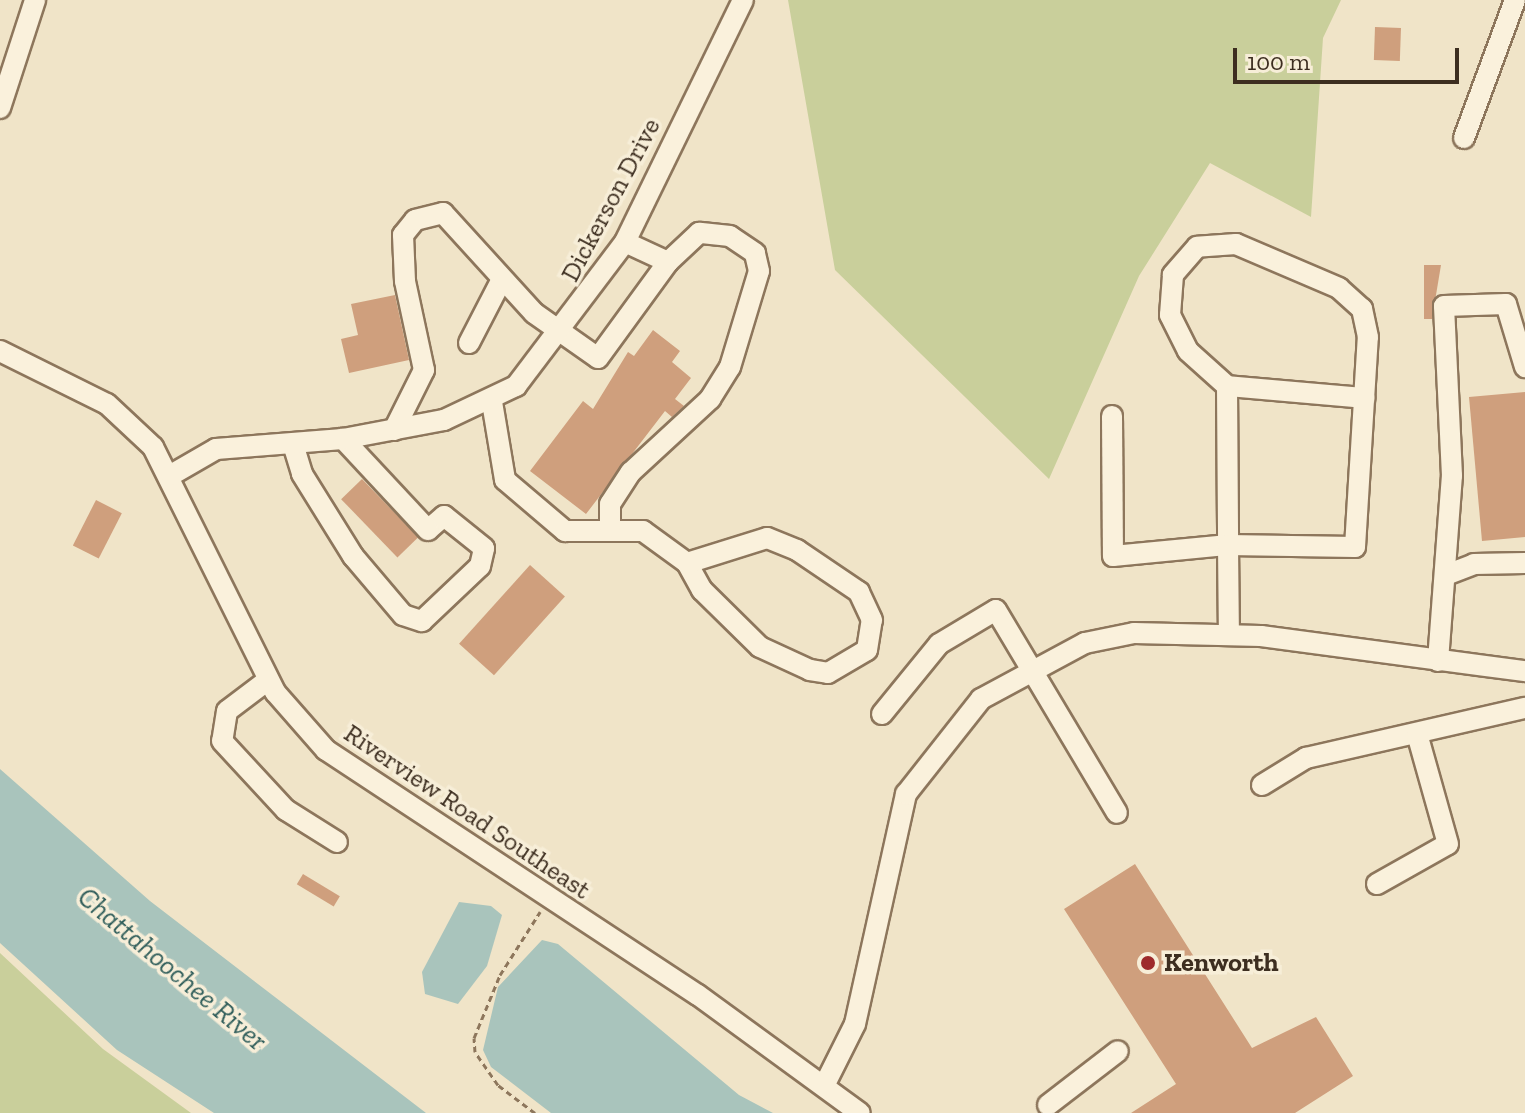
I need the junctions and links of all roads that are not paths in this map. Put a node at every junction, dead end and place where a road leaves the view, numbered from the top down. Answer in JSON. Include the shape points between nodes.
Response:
{"nodes":[{"id":1,"x":35,"y":0,"type":"edge"},
{"id":2,"x":743,"y":0,"type":"edge"},
{"id":3,"x":1515,"y":0,"type":"edge"},
{"id":4,"x":6,"y":78,"type":"edge"},
{"id":5,"x":0,"y":108,"type":"edge"},
{"id":6,"x":1464,"y":138,"type":"dead end"},
{"id":7,"x":625,"y":242,"type":"junction"},
{"id":8,"x":668,"y":262,"type":"junction"},
{"id":9,"x":501,"y":281,"type":"junction"},
{"id":10,"x":562,"y":334,"type":"junction"},
{"id":11,"x":469,"y":343,"type":"dead end"},
{"id":12,"x":0,"y":351,"type":"edge"},
{"id":13,"x":1525,"y":367,"type":"edge"},
{"id":14,"x":1227,"y":386,"type":"junction"},
{"id":15,"x":1364,"y":398,"type":"junction"},
{"id":16,"x":492,"y":402,"type":"junction"},
{"id":17,"x":1112,"y":416,"type":"dead end"},
{"id":18,"x":394,"y":430,"type":"junction"},
{"id":19,"x":343,"y":439,"type":"junction"},
{"id":20,"x":293,"y":444,"type":"junction"},
{"id":21,"x":171,"y":475,"type":"junction"},
{"id":22,"x":610,"y":527,"type":"junction"},
{"id":23,"x":1228,"y":545,"type":"junction"},
{"id":24,"x":687,"y":563,"type":"junction"},
{"id":25,"x":1525,"y":563,"type":"edge"},
{"id":26,"x":1446,"y":575,"type":"junction"},
{"id":27,"x":1229,"y":635,"type":"junction"},
{"id":28,"x":1438,"y":661,"type":"junction"},
{"id":29,"x":1525,"y":671,"type":"edge"},
{"id":30,"x":1035,"y":672,"type":"junction"},
{"id":31,"x":268,"y":680,"type":"junction"},
{"id":32,"x":1525,"y":708,"type":"edge"},
{"id":33,"x":882,"y":714,"type":"dead end"},
{"id":34,"x":1417,"y":734,"type":"junction"},
{"id":35,"x":1262,"y":785,"type":"dead end"},
{"id":36,"x":1117,"y":813,"type":"dead end"},
{"id":37,"x":337,"y":842,"type":"dead end"},
{"id":38,"x":1377,"y":884,"type":"dead end"},
{"id":39,"x":1118,"y":1051,"type":"dead end"},
{"id":40,"x":824,"y":1086,"type":"junction"},
{"id":41,"x":1048,"y":1105,"type":"dead end"},
{"id":42,"x":860,"y":1113,"type":"edge"}],
"edges":[{"from":1,"to":4,"type":"street"},
{"from":2,"to":7,"type":"street","name":"Dickerson Drive"},
{"from":3,"to":6,"type":"street"},
{"from":4,"to":5,"type":"street"},
{"from":7,"to":8,"type":"street"},
{"from":7,"to":10,"type":"street","name":"Dickerson Drive"},
{"from":8,"to":10,"type":"street","via":[[598,358]]},
{"from":8,"to":22,"type":"street","via":[[699,233],[730,236],[755,253],[759,271],[730,367],[710,399],[631,472],[610,504]]},
{"from":9,"to":10,"type":"street"},
{"from":9,"to":11,"type":"street"},
{"from":9,"to":18,"type":"street","via":[[443,213],[430,211],[403,235],[424,370]]},
{"from":10,"to":16,"type":"street","name":"Dickerson Drive"},
{"from":12,"to":21,"type":"street","name":"Riverview Road Southeast","via":[[107,404]]},
{"from":13,"to":26,"type":"street","via":[[1506,304],[1444,306],[1452,476]]},
{"from":14,"to":15,"type":"street"},
{"from":14,"to":15,"type":"street","via":[[1188,351],[1170,315],[1173,275],[1197,247],[1236,244],[1339,288],[1362,309]]},
{"from":14,"to":23,"type":"street"},
{"from":15,"to":23,"type":"street","via":[[1355,547]]},
{"from":16,"to":18,"type":"street","name":"Dickerson Drive"},
{"from":16,"to":22,"type":"street","via":[[505,480],[514,491],[565,531]]},
{"from":17,"to":23,"type":"street","via":[[1113,556]]},
{"from":18,"to":19,"type":"street","name":"Dickerson Drive"},
{"from":19,"to":20,"type":"street","name":"Dickerson Drive"},
{"from":19,"to":20,"type":"street","via":[[428,530],[444,516],[484,548],[480,566],[422,621],[403,615],[353,556],[302,474]]},
{"from":20,"to":21,"type":"street","name":"Dickerson Drive","via":[[216,449]]},
{"from":21,"to":31,"type":"street","name":"Riverview Road Southeast"},
{"from":22,"to":24,"type":"street","via":[[643,531]]},
{"from":23,"to":27,"type":"street"},
{"from":24,"to":24,"type":"street","via":[[702,590],[760,647],[828,673],[867,650],[872,620],[859,592],[797,550],[767,538]]},
{"from":25,"to":26,"type":"street","via":[[1474,564]]},
{"from":26,"to":28,"type":"street"},
{"from":27,"to":28,"type":"street"},
{"from":27,"to":30,"type":"street","via":[[1134,633],[1085,643]]},
{"from":28,"to":29,"type":"street"},
{"from":30,"to":33,"type":"street","via":[[996,610],[939,644]]},
{"from":30,"to":36,"type":"street"},
{"from":30,"to":40,"type":"street","via":[[981,699],[906,794],[855,1024]]},
{"from":31,"to":37,"type":"street","via":[[227,711],[222,741],[286,810]]},
{"from":31,"to":40,"type":"street","name":"Riverview Road Southeast","via":[[326,750]]},
{"from":32,"to":34,"type":"street"},
{"from":34,"to":35,"type":"street","via":[[1306,758]]},
{"from":34,"to":38,"type":"street","via":[[1448,844]]},
{"from":39,"to":41,"type":"street"},
{"from":40,"to":42,"type":"street","name":"Riverview Road Southeast"}]}
